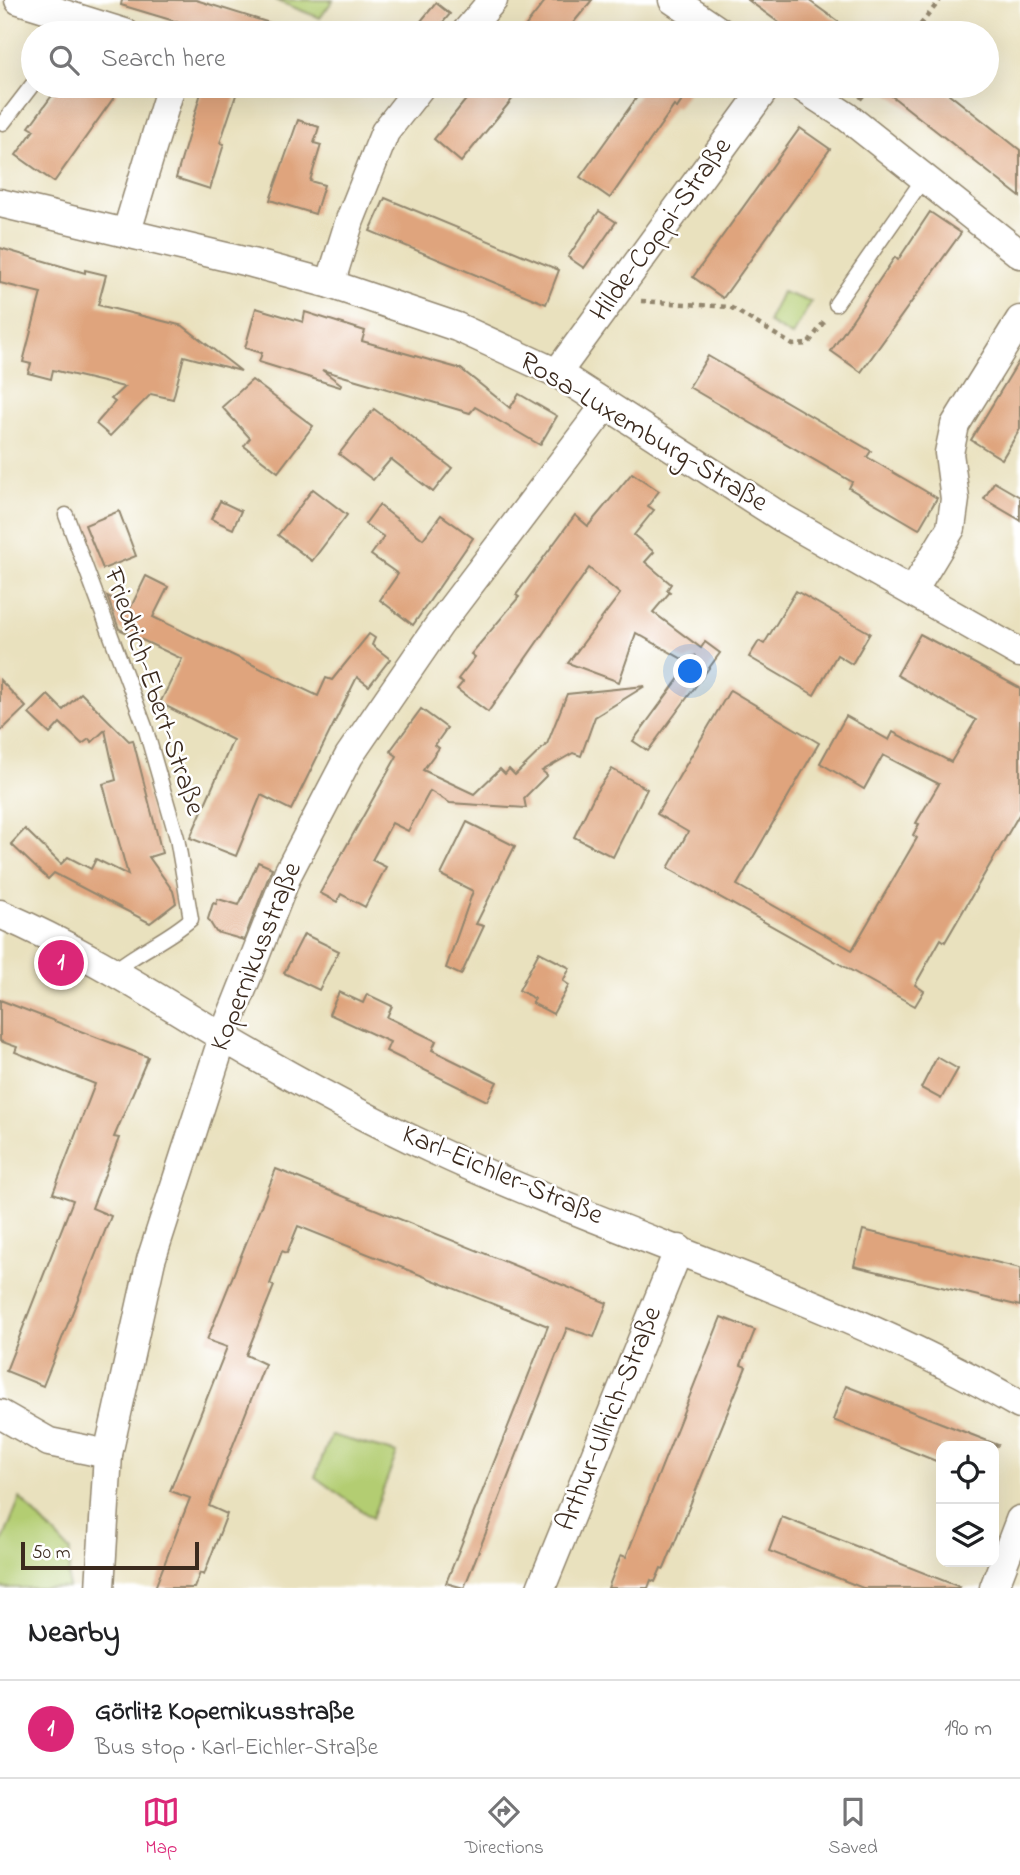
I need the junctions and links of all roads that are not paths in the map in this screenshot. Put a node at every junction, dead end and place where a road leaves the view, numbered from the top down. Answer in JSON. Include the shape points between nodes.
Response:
{"nodes":[{"id":1,"x":19,"y":0,"type":"edge"},
{"id":2,"x":493,"y":0,"type":"edge"},
{"id":3,"x":673,"y":0,"type":"edge"},
{"id":4,"x":66,"y":21,"type":"edge"},
{"id":5,"x":475,"y":21,"type":"edge"},
{"id":6,"x":704,"y":21,"type":"edge"},
{"id":7,"x":22,"y":98,"type":"edge"},
{"id":8,"x":167,"y":98,"type":"edge"},
{"id":9,"x":411,"y":98,"type":"edge"},
{"id":10,"x":758,"y":98,"type":"edge"},
{"id":11,"x":818,"y":98,"type":"edge"},
{"id":12,"x":3,"y":123,"type":"dead end"},
{"id":13,"x":925,"y":178,"type":"junction"},
{"id":14,"x":0,"y":204,"type":"edge"},
{"id":15,"x":127,"y":231,"type":"junction"},
{"id":16,"x":1020,"y":254,"type":"edge"},
{"id":17,"x":330,"y":284,"type":"junction"},
{"id":18,"x":836,"y":304,"type":"road end"},
{"id":19,"x":1020,"y":320,"type":"edge"},
{"id":20,"x":557,"y":373,"type":"junction"},
{"id":21,"x":605,"y":406,"type":"junction"},
{"id":22,"x":66,"y":515,"type":"dead end"},
{"id":23,"x":913,"y":591,"type":"junction"},
{"id":24,"x":1020,"y":653,"type":"edge"},
{"id":25,"x":0,"y":914,"type":"edge"},
{"id":26,"x":114,"y":971,"type":"junction"},
{"id":27,"x":223,"y":1037,"type":"junction"},
{"id":28,"x":679,"y":1249,"type":"junction"},
{"id":29,"x":1020,"y":1405,"type":"edge"},
{"id":30,"x":0,"y":1414,"type":"edge"},
{"id":31,"x":108,"y":1454,"type":"junction"},
{"id":32,"x":1020,"y":1520,"type":"edge"},
{"id":33,"x":100,"y":1588,"type":"edge"},
{"id":34,"x":541,"y":1588,"type":"edge"},
{"id":35,"x":994,"y":1588,"type":"edge"}],
"edges":[{"from":1,"to":4,"type":"street"},
{"from":2,"to":5,"type":"street"},
{"from":3,"to":6,"type":"street"},
{"from":7,"to":12,"type":"lane"},
{"from":8,"to":15,"type":"street"},
{"from":9,"to":17,"type":"street","via":[[384,132]]},
{"from":10,"to":20,"type":"street","name":"Hilde-Coppi-Straße"},
{"from":11,"to":13,"type":"street"},
{"from":13,"to":16,"type":"street"},
{"from":13,"to":18,"type":"lane"},
{"from":14,"to":15,"type":"street","name":"Rosa-Luxemburg-Straße"},
{"from":15,"to":17,"type":"street","name":"Rosa-Luxemburg-Straße"},
{"from":17,"to":20,"type":"street","name":"Rosa-Luxemburg-Straße","via":[[457,327]]},
{"from":19,"to":23,"type":"street","via":[[955,425],[949,453],[955,499],[951,528]]},
{"from":20,"to":21,"type":"street","name":"Rosa-Luxemburg-Straße"},
{"from":21,"to":23,"type":"street","name":"Rosa-Luxemburg-Straße","via":[[784,519]]},
{"from":21,"to":27,"type":"street","name":"Kopernikusstraße","via":[[439,625],[349,756],[288,873]]},
{"from":22,"to":26,"type":"lane","name":"Friedrich-Ebert-Straße","via":[[145,727],[177,838],[191,919]]},
{"from":23,"to":24,"type":"street","name":"Rosa-Luxemburg-Straße"},
{"from":25,"to":26,"type":"street","name":"Karl-Eichler-Straße"},
{"from":26,"to":27,"type":"street","name":"Karl-Eichler-Straße"},
{"from":27,"to":28,"type":"street","name":"Karl-Eichler-Straße","via":[[342,1105],[478,1170]]},
{"from":27,"to":31,"type":"street","name":"Kopernikusstraße","via":[[151,1260]]},
{"from":28,"to":29,"type":"street","name":"Karl-Eichler-Straße","via":[[765,1283]]},
{"from":28,"to":34,"type":"street","name":"Arthur-Ullrich-Straße"},
{"from":30,"to":31,"type":"street","via":[[49,1442]]},
{"from":31,"to":33,"type":"street","name":"Kopernikusstraße"},
{"from":32,"to":35,"type":"street"}]}
